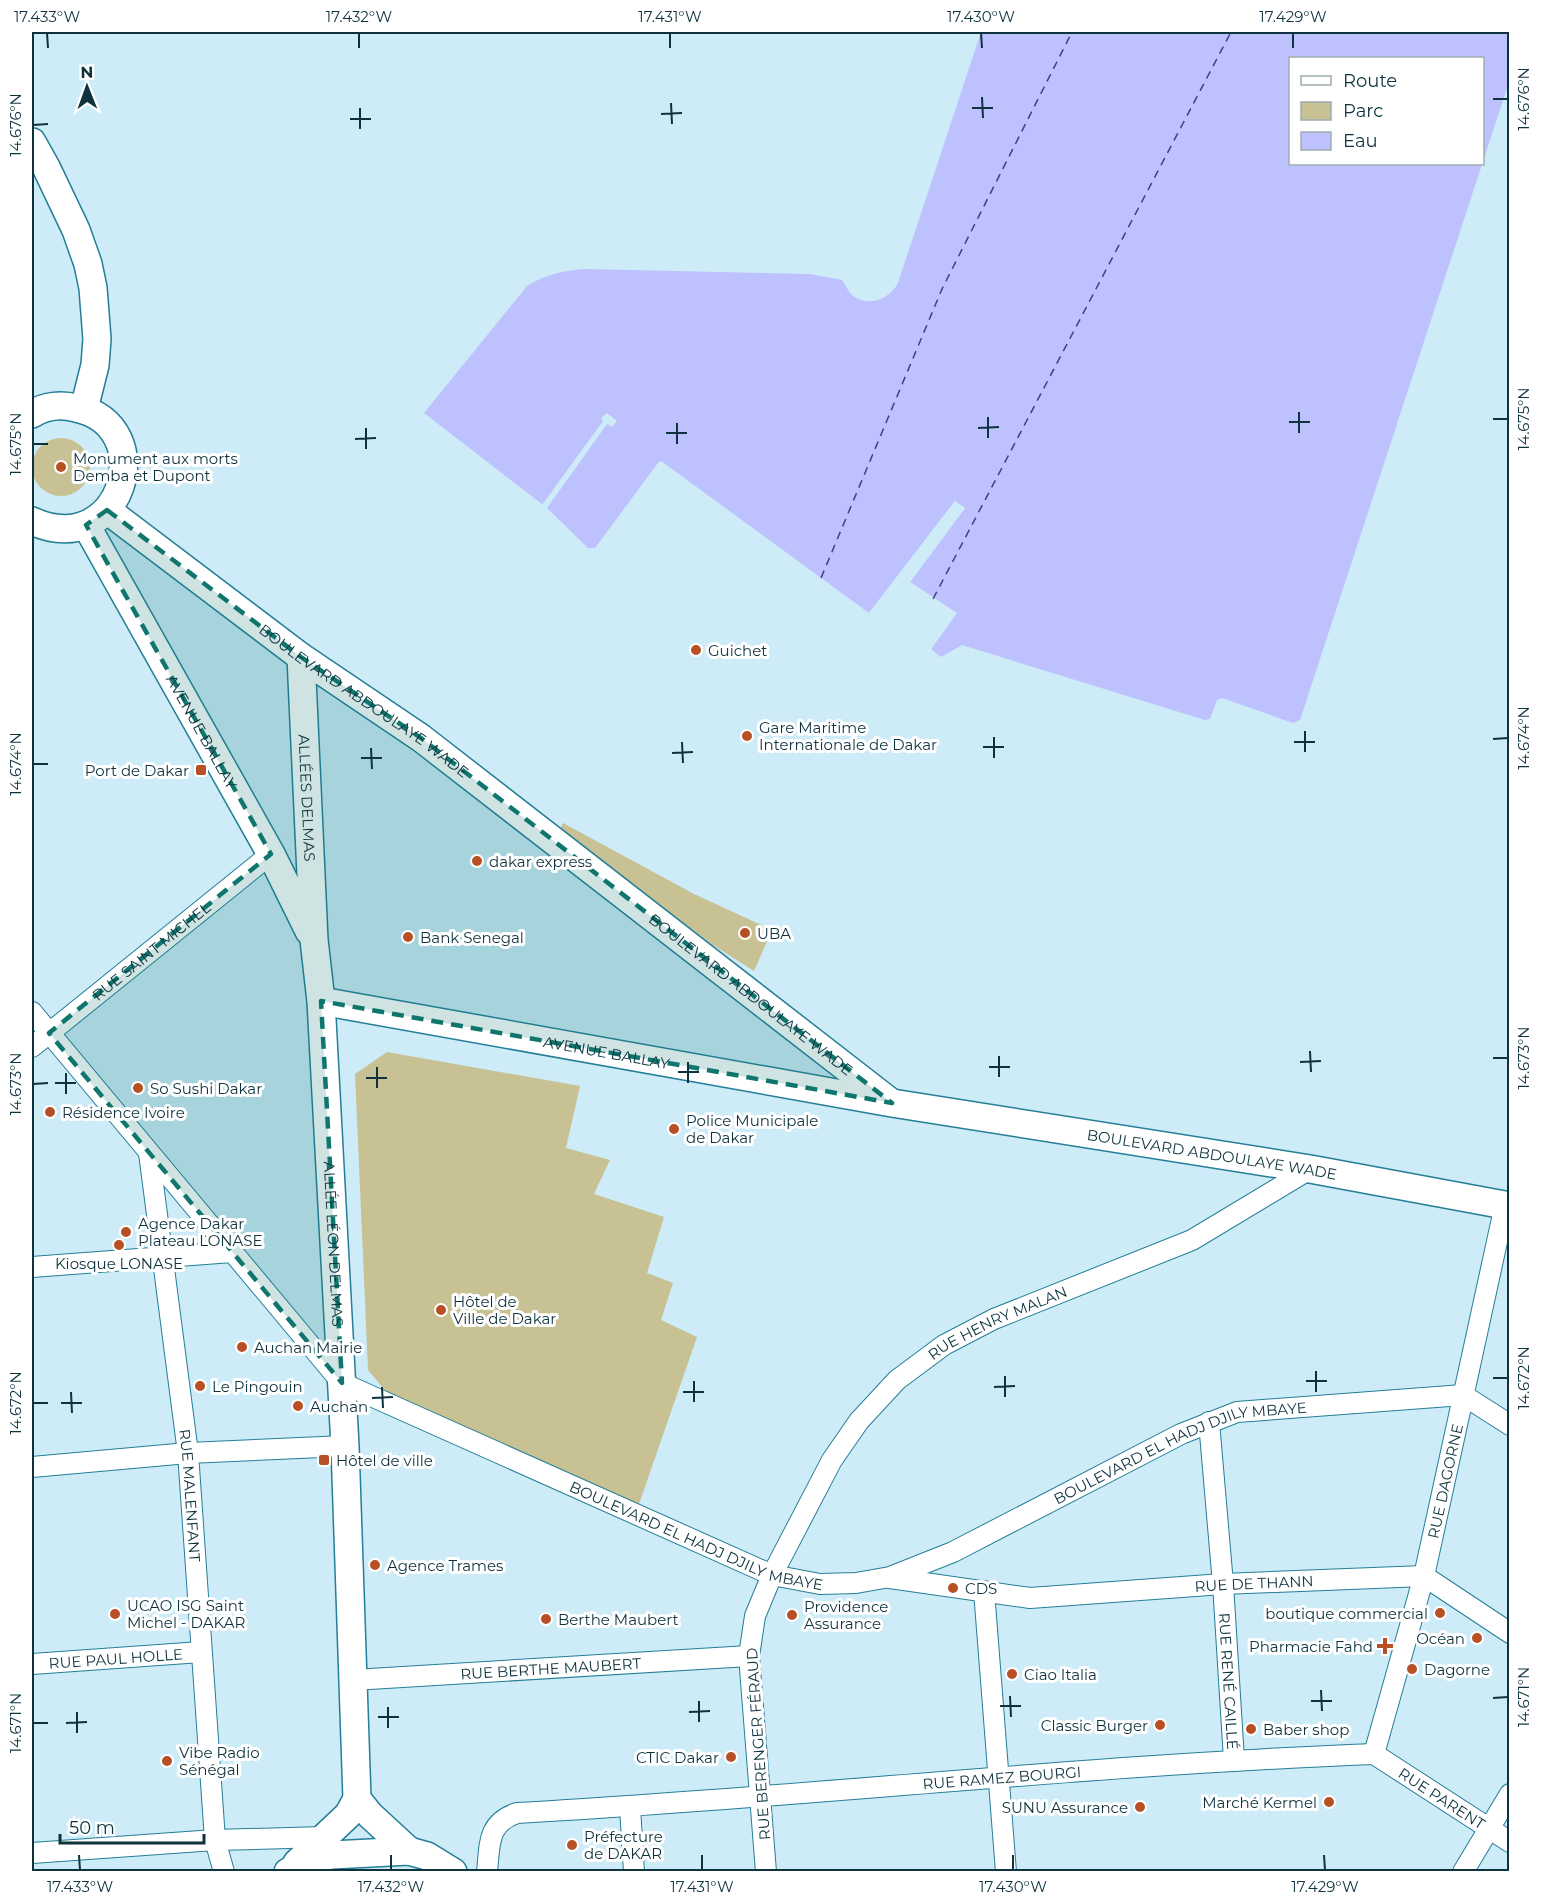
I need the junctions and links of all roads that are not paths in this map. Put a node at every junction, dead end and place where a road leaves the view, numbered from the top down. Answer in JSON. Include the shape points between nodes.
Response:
{"nodes":[{"id":1,"x":32,"y":142,"type":"edge"},
{"id":2,"x":84,"y":409,"type":"junction"},
{"id":3,"x":32,"y":414,"type":"edge"},
{"id":4,"x":97,"y":517,"type":"junction"},
{"id":5,"x":32,"y":521,"type":"edge"},
{"id":6,"x":301,"y":657,"type":"junction"},
{"id":7,"x":271,"y":854,"type":"junction"},
{"id":8,"x":314,"y":940,"type":"junction"},
{"id":9,"x":321,"y":1001,"type":"junction"},
{"id":10,"x":32,"y":1012,"type":"edge"},
{"id":11,"x":49,"y":1033,"type":"junction"},
{"id":12,"x":32,"y":1047,"type":"edge"},
{"id":13,"x":892,"y":1103,"type":"junction"},
{"id":14,"x":149,"y":1153,"type":"junction"},
{"id":15,"x":1310,"y":1169,"type":"junction"},
{"id":16,"x":1507,"y":1206,"type":"edge"},
{"id":17,"x":232,"y":1252,"type":"junction"},
{"id":18,"x":163,"y":1257,"type":"junction"},
{"id":19,"x":32,"y":1268,"type":"edge"},
{"id":20,"x":342,"y":1383,"type":"junction"},
{"id":21,"x":1463,"y":1395,"type":"junction"},
{"id":22,"x":1209,"y":1422,"type":"junction"},
{"id":23,"x":1509,"y":1425,"type":"edge"},
{"id":24,"x":345,"y":1446,"type":"junction"},
{"id":25,"x":188,"y":1453,"type":"junction"},
{"id":26,"x":32,"y":1467,"type":"edge"},
{"id":27,"x":772,"y":1575,"type":"junction"},
{"id":28,"x":1424,"y":1576,"type":"junction"},
{"id":29,"x":890,"y":1578,"type":"junction"},
{"id":30,"x":1223,"y":1584,"type":"junction"},
{"id":31,"x":984,"y":1591,"type":"junction"},
{"id":32,"x":755,"y":1616,"type":"joint"},
{"id":33,"x":1509,"y":1633,"type":"edge"},
{"id":34,"x":201,"y":1652,"type":"junction"},
{"id":35,"x":749,"y":1656,"type":"junction"},
{"id":36,"x":32,"y":1664,"type":"edge"},
{"id":37,"x":353,"y":1680,"type":"junction"},
{"id":38,"x":1374,"y":1755,"type":"junction"},
{"id":39,"x":1234,"y":1760,"type":"junction"},
{"id":40,"x":999,"y":1779,"type":"junction"},
{"id":41,"x":1509,"y":1794,"type":"edge"},
{"id":42,"x":760,"y":1797,"type":"junction"},
{"id":43,"x":357,"y":1799,"type":"junction"},
{"id":44,"x":630,"y":1807,"type":"junction"},
{"id":45,"x":1490,"y":1829,"type":"junction"},
{"id":46,"x":324,"y":1837,"type":"junction"},
{"id":47,"x":215,"y":1840,"type":"junction"},
{"id":48,"x":1509,"y":1842,"type":"edge"},
{"id":49,"x":409,"y":1851,"type":"junction"},
{"id":50,"x":32,"y":1853,"type":"edge"},
{"id":51,"x":224,"y":1872,"type":"edge"},
{"id":52,"x":288,"y":1872,"type":"edge"},
{"id":53,"x":453,"y":1872,"type":"edge"},
{"id":54,"x":487,"y":1872,"type":"edge"},
{"id":55,"x":634,"y":1872,"type":"edge"},
{"id":56,"x":766,"y":1872,"type":"edge"},
{"id":57,"x":1006,"y":1872,"type":"edge"},
{"id":58,"x":1463,"y":1872,"type":"edge"}],
"edges":[{"from":1,"to":2,"type":"street","via":[[76,230],[93,288],[97,339]]},
{"from":2,"to":3,"type":"street","via":[[50,407]]},
{"from":2,"to":4,"type":"street","via":[[109,426],[123,453],[122,484],[116,498]]},
{"from":4,"to":5,"type":"street","via":[[64,529]]},
{"from":4,"to":6,"type":"street","name":"BOULEVARD ABDOULAYE WADE"},
{"from":4,"to":7,"type":"street","name":"AVENUE BALLAY"},
{"from":6,"to":8,"type":"street","name":"ALLÉES DELMAS"},
{"from":6,"to":13,"type":"street","name":"BOULEVARD ABDOULAYE WADE","via":[[421,738]]},
{"from":7,"to":8,"type":"street","name":"AVENUE BALLAY"},
{"from":7,"to":11,"type":"street","name":"RUE SAINT MICHEL"},
{"from":8,"to":9,"type":"street","name":"ALLÉE LÉON DELMAS"},
{"from":9,"to":13,"type":"street","name":"AVENUE BALLAY"},
{"from":9,"to":20,"type":"street","name":"ALLÉE LÉON DELMAS"},
{"from":10,"to":11,"type":"street","name":"BOULEVARD EL HADJ DJILY MBAYE"},
{"from":11,"to":12,"type":"street","name":"RUE SAINT MICHEL"},
{"from":11,"to":14,"type":"street","name":"BOULEVARD EL HADJ DJILY MBAYE"},
{"from":13,"to":15,"type":"street","name":"BOULEVARD ABDOULAYE WADE"},
{"from":14,"to":17,"type":"street","name":"BOULEVARD EL HADJ DJILY MBAYE"},
{"from":14,"to":18,"type":"street","name":"RUE MALENFANT"},
{"from":15,"to":16,"type":"street","name":"BOULEVARD ABDOULAYE WADE"},
{"from":15,"to":27,"type":"street","name":"RUE HENRY MALAN","via":[[1192,1240],[994,1319],[944,1345],[897,1380],[859,1421],[832,1460]]},
{"from":16,"to":21,"type":"street","name":"RUE DAGORNE"},
{"from":17,"to":18,"type":"street"},
{"from":17,"to":20,"type":"street","name":"BOULEVARD EL HADJ DJILY MBAYE"},
{"from":18,"to":19,"type":"street"},
{"from":18,"to":25,"type":"street","name":"RUE MALENFANT"},
{"from":20,"to":24,"type":"street","name":"ALLÉE LÉON DELMAS"},
{"from":20,"to":27,"type":"street","name":"BOULEVARD EL HADJ DJILY MBAYE"},
{"from":21,"to":22,"type":"street","name":"BOULEVARD EL HADJ DJILY MBAYE","via":[[1237,1412]]},
{"from":21,"to":23,"type":"street"},
{"from":21,"to":28,"type":"street","name":"RUE DAGORNE"},
{"from":22,"to":29,"type":"street","name":"BOULEVARD EL HADJ DJILY MBAYE","via":[[953,1552]]},
{"from":22,"to":30,"type":"street","name":"RUE RENÉ CAILLÉ"},
{"from":24,"to":25,"type":"street"},
{"from":24,"to":37,"type":"street","name":"ALLÉE LÉON DELMAS"},
{"from":25,"to":26,"type":"street"},
{"from":25,"to":34,"type":"street","name":"RUE MALENFANT"},
{"from":27,"to":29,"type":"street","name":"BOULEVARD EL HADJ DJILY MBAYE","via":[[820,1584]]},
{"from":27,"to":32,"type":"street","name":"RUE HENRY MALAN"},
{"from":28,"to":30,"type":"street","name":"RUE DE THANN"},
{"from":28,"to":33,"type":"street"},
{"from":28,"to":38,"type":"street","name":"RUE DAGORNE"},
{"from":29,"to":31,"type":"street","name":"RUE DE THANN"},
{"from":30,"to":31,"type":"street","name":"RUE DE THANN","via":[[1030,1598]]},
{"from":30,"to":39,"type":"street","name":"RUE RENÉ CAILLÉ"},
{"from":31,"to":40,"type":"street"},
{"from":32,"to":35,"type":"street","name":"RUE BERENGER FÉRAUD"},
{"from":34,"to":36,"type":"street","name":"RUE PAUL HOLLE"},
{"from":34,"to":47,"type":"street","name":"RUE MALENFANT"},
{"from":35,"to":37,"type":"street","name":"RUE BERTHE MAUBERT"},
{"from":35,"to":42,"type":"street","name":"RUE BERENGER FÉRAUD"},
{"from":37,"to":43,"type":"street","name":"ALLÉE LÉON DELMAS"},
{"from":38,"to":39,"type":"street","name":"RUE RAMEZ BOURGI"},
{"from":38,"to":45,"type":"street","name":"RUE PARENT"},
{"from":39,"to":40,"type":"street","name":"RUE RAMEZ BOURGI"},
{"from":40,"to":42,"type":"street","name":"RUE RAMEZ BOURGI"},
{"from":40,"to":57,"type":"street"},
{"from":41,"to":45,"type":"street"},
{"from":42,"to":44,"type":"street","name":"RUE RAMEZ BOURGI"},
{"from":42,"to":56,"type":"street","name":"RUE BERENGER FÉRAUD"},
{"from":43,"to":46,"type":"street","via":[[348,1815]]},
{"from":43,"to":49,"type":"street"},
{"from":44,"to":54,"type":"street","name":"RUE RAMEZ BOURGI","via":[[508,1816],[491,1834]]},
{"from":44,"to":55,"type":"street"},
{"from":45,"to":48,"type":"street","name":"RUE PARENT"},
{"from":45,"to":58,"type":"street"},
{"from":46,"to":47,"type":"street"},
{"from":46,"to":52,"type":"street"},
{"from":47,"to":50,"type":"street"},
{"from":47,"to":51,"type":"street","name":"RUE MALENFANT"},
{"from":49,"to":52,"type":"street","via":[[332,1855]]},
{"from":49,"to":53,"type":"street","via":[[427,1856]]}]}
